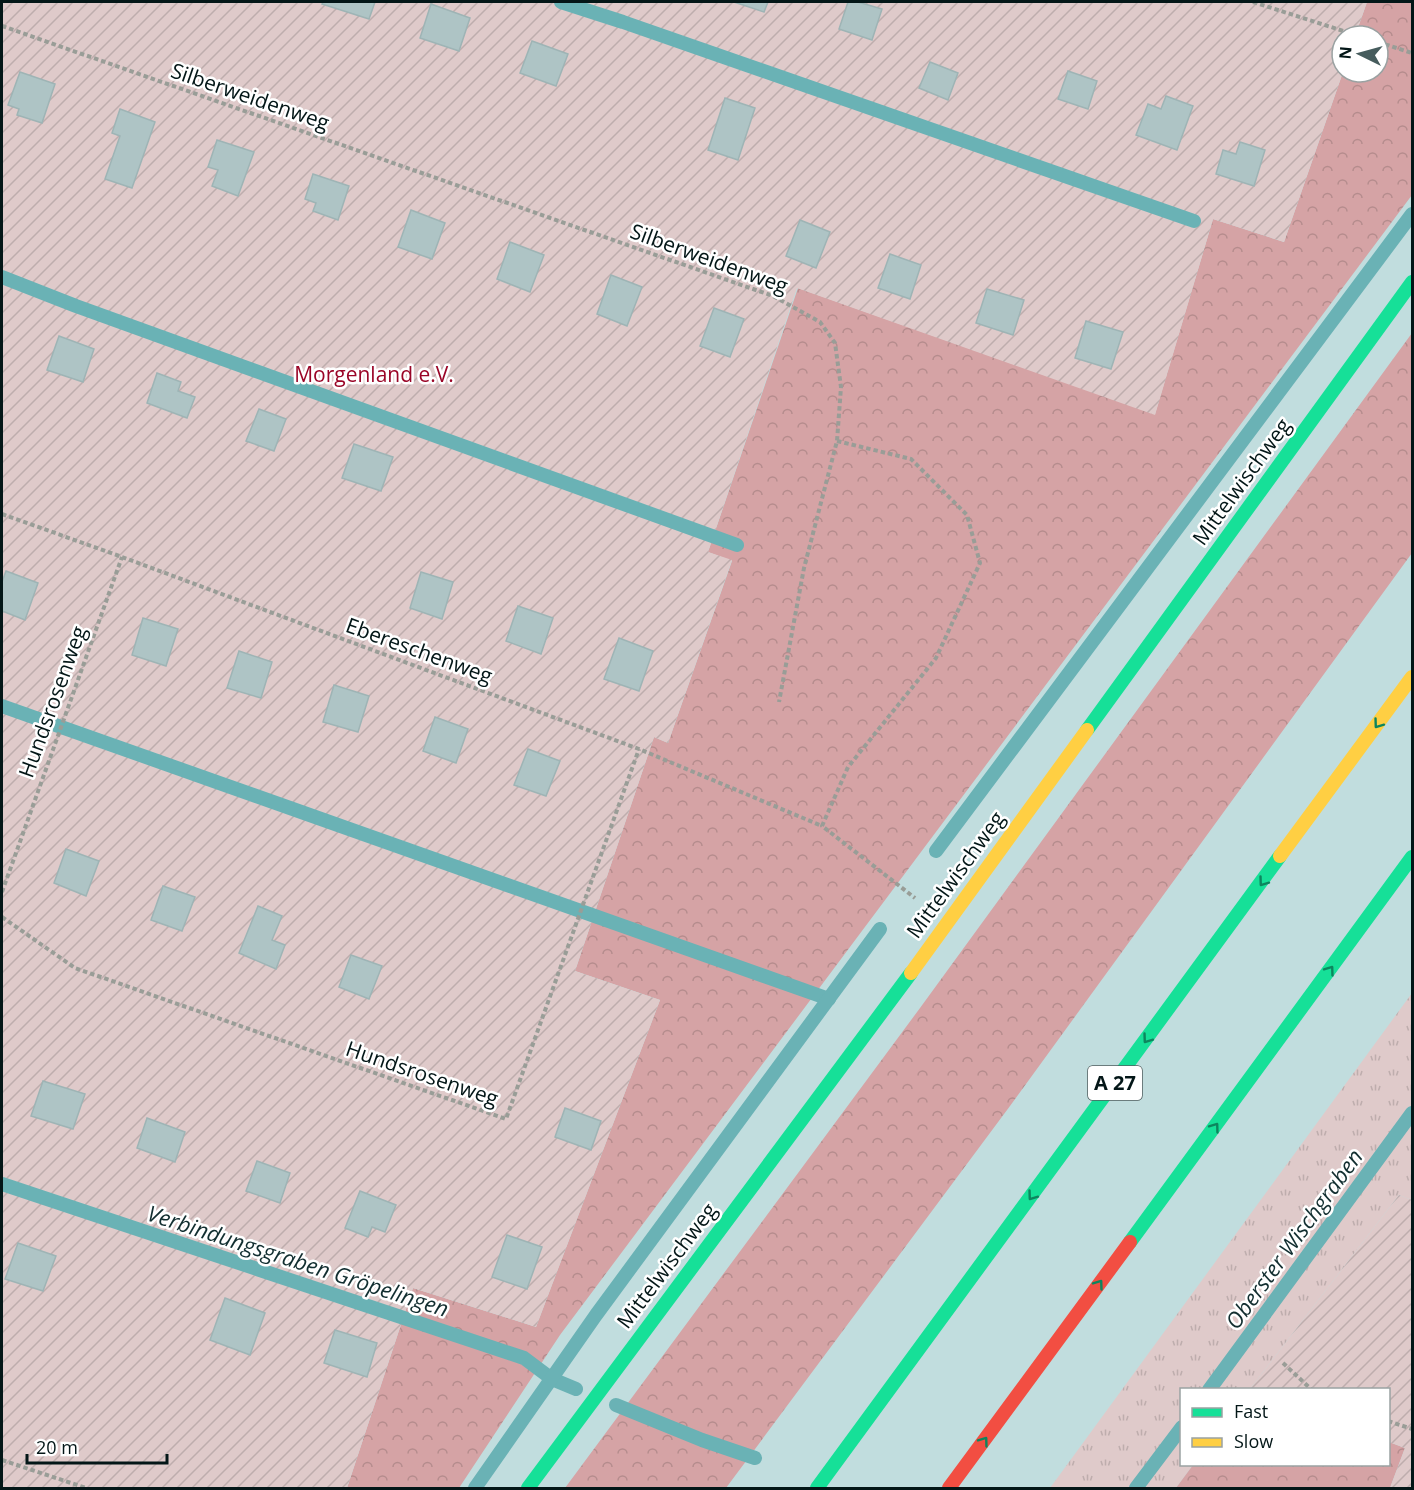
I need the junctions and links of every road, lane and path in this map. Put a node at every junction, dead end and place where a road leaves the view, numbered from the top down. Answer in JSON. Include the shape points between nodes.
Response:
{"nodes":[{"id":1,"x":1253,"y":2,"type":"edge"},
{"id":2,"x":2,"y":26,"type":"edge"},
{"id":3,"x":1330,"y":27,"type":"edge"},
{"id":4,"x":1390,"y":46,"type":"edge"},
{"id":5,"x":1413,"y":53,"type":"edge"},
{"id":6,"x":1413,"y":282,"type":"edge"},
{"id":7,"x":837,"y":441,"type":"junction"},
{"id":8,"x":2,"y":514,"type":"edge"},
{"id":9,"x":122,"y":556,"type":"junction"},
{"id":10,"x":1413,"y":677,"type":"edge"},
{"id":11,"x":778,"y":702,"type":"dead end"},
{"id":12,"x":639,"y":749,"type":"junction"},
{"id":13,"x":822,"y":826,"type":"junction"},
{"id":14,"x":1413,"y":857,"type":"edge"},
{"id":15,"x":2,"y":892,"type":"edge"},
{"id":16,"x":2,"y":917,"type":"edge"},
{"id":17,"x":947,"y":924,"type":"junction"},
{"id":18,"x":1283,"y":1363,"type":"dead end"},
{"id":19,"x":1311,"y":1388,"type":"edge"},
{"id":20,"x":1390,"y":1421,"type":"edge"},
{"id":21,"x":1413,"y":1430,"type":"edge"},
{"id":22,"x":2,"y":1460,"type":"edge"},
{"id":23,"x":86,"y":1488,"type":"edge"},
{"id":24,"x":528,"y":1488,"type":"edge"},
{"id":25,"x":817,"y":1488,"type":"edge"},
{"id":26,"x":949,"y":1488,"type":"edge"}],
"edges":[{"from":1,"to":3,"type":"path"},
{"from":2,"to":7,"type":"path","name":"Silberweidenweg","via":[[774,296],[820,322],[835,343],[841,387]]},
{"from":4,"to":5,"type":"path"},
{"from":6,"to":17,"type":"main road","name":"Mittelwischweg"},
{"from":7,"to":11,"type":"path","name":"Silberweidenweg","via":[[804,568]]},
{"from":7,"to":13,"type":"path","via":[[911,459],[967,515],[980,563],[936,658],[848,766]]},
{"from":8,"to":9,"type":"path","name":"Ebereschenweg"},
{"from":9,"to":12,"type":"path","name":"Ebereschenweg"},
{"from":9,"to":15,"type":"path","name":"Hundsrosenweg"},
{"from":10,"to":25,"type":"main road","number":"A 27","one_way":true},
{"from":12,"to":13,"type":"path","name":"Ebereschenweg"},
{"from":12,"to":16,"type":"path","name":"Hundsrosenweg","via":[[506,1119],[75,968]]},
{"from":13,"to":17,"type":"path"},
{"from":26,"to":14,"type":"main road","one_way":true},
{"from":17,"to":24,"type":"main road","name":"Mittelwischweg"},
{"from":18,"to":19,"type":"path"},
{"from":20,"to":21,"type":"path"},
{"from":22,"to":23,"type":"path"}]}
